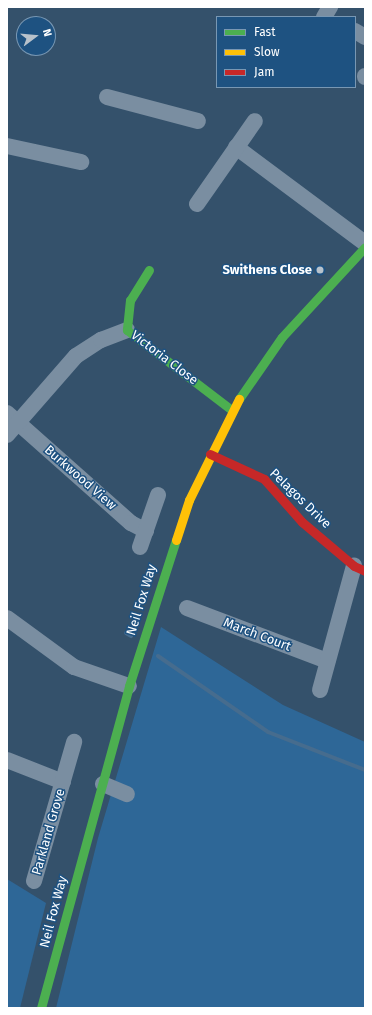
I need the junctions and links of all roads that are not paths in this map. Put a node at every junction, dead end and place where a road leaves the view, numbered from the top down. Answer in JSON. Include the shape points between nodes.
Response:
{"nodes":[{"id":1,"x":356,"y":32,"type":"edge"},
{"id":2,"x":365,"y":37,"type":"edge"},
{"id":3,"x":107,"y":97,"type":"dead end"},
{"id":4,"x":198,"y":121,"type":"dead end"},
{"id":5,"x":255,"y":121,"type":"dead end"},
{"id":6,"x":7,"y":146,"type":"edge"},
{"id":7,"x":236,"y":147,"type":"junction"},
{"id":8,"x":81,"y":162,"type":"dead end"},
{"id":9,"x":197,"y":204,"type":"dead end"},
{"id":10,"x":365,"y":243,"type":"edge"},
{"id":11,"x":365,"y":247,"type":"edge"},
{"id":12,"x":149,"y":270,"type":"dead end"},
{"id":13,"x":127,"y":330,"type":"junction"},
{"id":14,"x":233,"y":411,"type":"junction"},
{"id":15,"x":12,"y":417,"type":"edge"},
{"id":16,"x":7,"y":434,"type":"edge"},
{"id":17,"x":210,"y":454,"type":"junction"},
{"id":18,"x":158,"y":495,"type":"dead end"},
{"id":19,"x":146,"y":531,"type":"junction"},
{"id":20,"x":140,"y":547,"type":"dead end"},
{"id":21,"x":359,"y":569,"type":"edge"},
{"id":22,"x":187,"y":608,"type":"dead end"},
{"id":23,"x":7,"y":618,"type":"edge"},
{"id":24,"x":327,"y":661,"type":"junction"},
{"id":25,"x":129,"y":686,"type":"junction"},
{"id":26,"x":320,"y":690,"type":"dead end"},
{"id":27,"x":74,"y":742,"type":"dead end"},
{"id":28,"x":7,"y":760,"type":"edge"},
{"id":29,"x":63,"y":782,"type":"junction"},
{"id":30,"x":102,"y":784,"type":"junction"},
{"id":31,"x":127,"y":794,"type":"dead end"},
{"id":32,"x":34,"y":881,"type":"dead end"},
{"id":33,"x":41,"y":1008,"type":"edge"}],
"edges":[{"from":1,"to":2,"type":"street"},
{"from":3,"to":4,"type":"street"},
{"from":5,"to":7,"type":"street"},
{"from":6,"to":8,"type":"street"},
{"from":7,"to":9,"type":"street"},
{"from":7,"to":10,"type":"street"},
{"from":11,"to":14,"type":"main road","name":"Neil Fox Way","via":[[282,337]]},
{"from":12,"to":13,"type":"main road","name":"Victoria Close","via":[[130,300]]},
{"from":13,"to":14,"type":"main road","name":"Victoria Close"},
{"from":13,"to":15,"type":"street","via":[[101,340],[76,356]]},
{"from":14,"to":17,"type":"main road","name":"Neil Fox Way"},
{"from":15,"to":16,"type":"street"},
{"from":15,"to":19,"type":"street","name":"Burkwood View","via":[[132,523]]},
{"from":17,"to":21,"type":"main road","name":"Pelagos Drive","via":[[264,479],[302,522]]},
{"from":17,"to":25,"type":"main road","name":"Neil Fox Way","via":[[179,524]]},
{"from":18,"to":19,"type":"street"},
{"from":19,"to":20,"type":"street"},
{"from":21,"to":24,"type":"street"},
{"from":22,"to":24,"type":"street","name":"March Court"},
{"from":23,"to":25,"type":"street","via":[[74,667]]},
{"from":24,"to":26,"type":"street"},
{"from":25,"to":30,"type":"main road","name":"Neil Fox Way"},
{"from":27,"to":29,"type":"street","name":"Parkland Grove"},
{"from":28,"to":29,"type":"street","name":"Parkland Grove"},
{"from":29,"to":32,"type":"street","name":"Parkland Grove"},
{"from":30,"to":31,"type":"street"},
{"from":30,"to":33,"type":"main road","name":"Neil Fox Way"}]}
